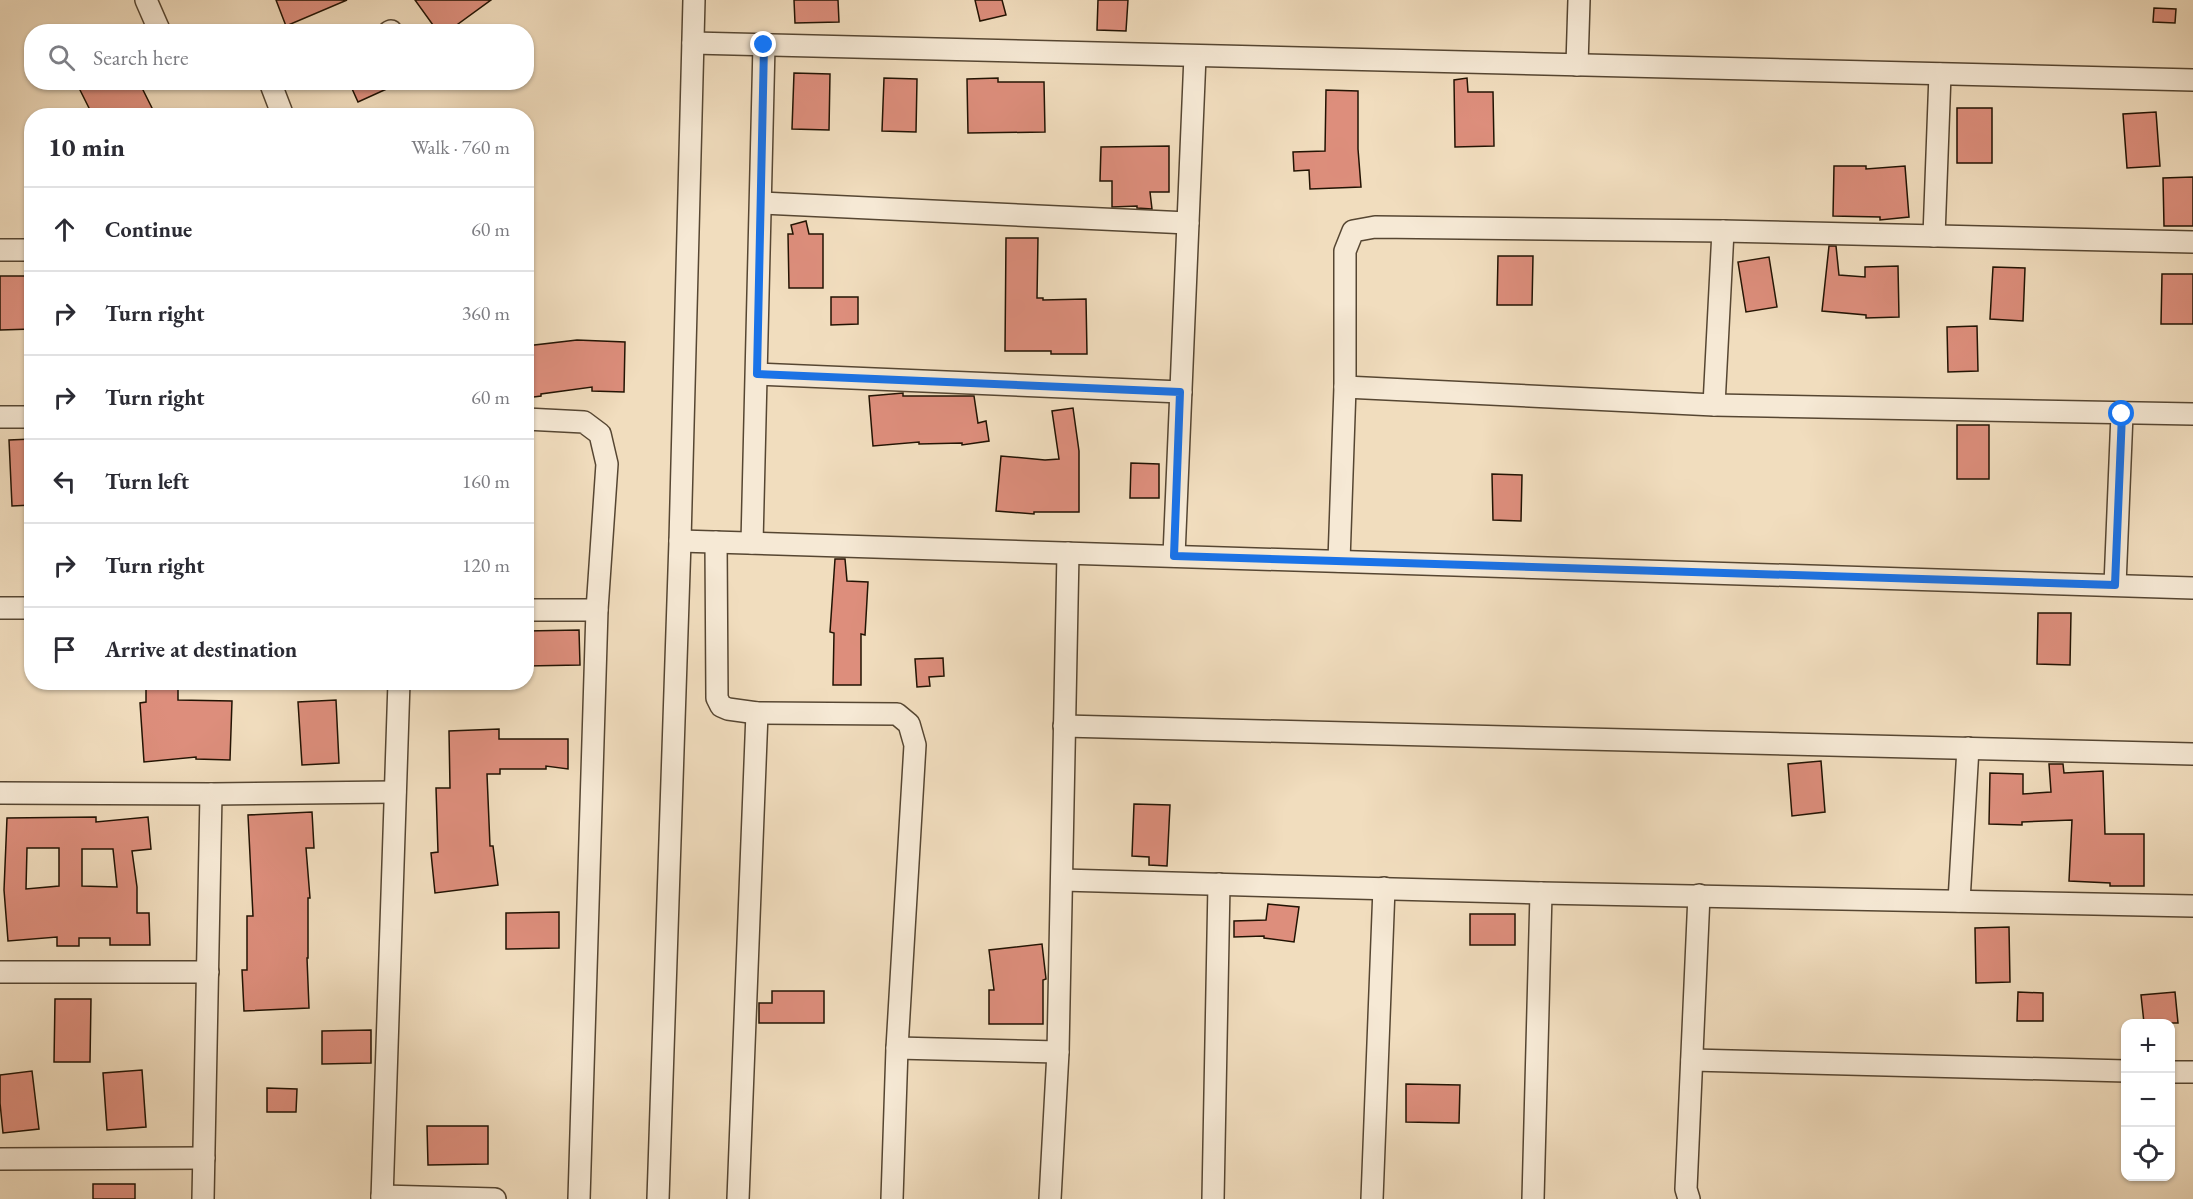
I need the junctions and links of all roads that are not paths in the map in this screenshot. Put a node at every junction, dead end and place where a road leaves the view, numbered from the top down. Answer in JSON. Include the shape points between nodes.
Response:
{"nodes":[{"id":1,"x":146,"y":0,"type":"edge"},
{"id":2,"x":694,"y":0,"type":"edge"},
{"id":3,"x":1579,"y":0,"type":"edge"},
{"id":4,"x":156,"y":24,"type":"edge"},
{"id":5,"x":693,"y":43,"type":"junction"},
{"id":6,"x":764,"y":45,"type":"junction"},
{"id":7,"x":1195,"y":56,"type":"junction"},
{"id":8,"x":1577,"y":65,"type":"junction"},
{"id":9,"x":1940,"y":74,"type":"junction"},
{"id":10,"x":2193,"y":80,"type":"edge"},
{"id":11,"x":273,"y":90,"type":"edge"},
{"id":12,"x":280,"y":108,"type":"edge"},
{"id":13,"x":761,"y":204,"type":"junction"},
{"id":14,"x":1188,"y":223,"type":"junction"},
{"id":15,"x":1723,"y":231,"type":"junction"},
{"id":16,"x":1934,"y":236,"type":"junction"},
{"id":17,"x":2193,"y":242,"type":"edge"},
{"id":18,"x":0,"y":250,"type":"edge"},
{"id":19,"x":24,"y":250,"type":"edge"},
{"id":20,"x":757,"y":374,"type":"junction"},
{"id":21,"x":1344,"y":387,"type":"junction"},
{"id":22,"x":1180,"y":392,"type":"junction"},
{"id":23,"x":1714,"y":405,"type":"junction"},
{"id":24,"x":2122,"y":414,"type":"junction"},
{"id":25,"x":2193,"y":414,"type":"edge"},
{"id":26,"x":0,"y":417,"type":"edge"},
{"id":27,"x":24,"y":417,"type":"edge"},
{"id":28,"x":534,"y":419,"type":"edge"},
{"id":29,"x":680,"y":541,"type":"junction"},
{"id":30,"x":716,"y":542,"type":"junction"},
{"id":31,"x":752,"y":543,"type":"junction"},
{"id":32,"x":1068,"y":553,"type":"junction"},
{"id":33,"x":1174,"y":556,"type":"junction"},
{"id":34,"x":1339,"y":561,"type":"junction"},
{"id":35,"x":2115,"y":585,"type":"junction"},
{"id":36,"x":2193,"y":588,"type":"edge"},
{"id":37,"x":0,"y":608,"type":"edge"},
{"id":38,"x":24,"y":608,"type":"edge"},
{"id":39,"x":534,"y":610,"type":"edge"},
{"id":40,"x":597,"y":610,"type":"junction"},
{"id":41,"x":399,"y":690,"type":"edge"},
{"id":42,"x":757,"y":713,"type":"junction"},
{"id":43,"x":1064,"y":726,"type":"junction"},
{"id":44,"x":1968,"y":748,"type":"junction"},
{"id":45,"x":2193,"y":754,"type":"edge"},
{"id":46,"x":395,"y":792,"type":"junction"},
{"id":47,"x":0,"y":793,"type":"edge"},
{"id":48,"x":211,"y":794,"type":"junction"},
{"id":49,"x":1062,"y":880,"type":"junction"},
{"id":50,"x":1220,"y":884,"type":"junction"},
{"id":51,"x":1384,"y":888,"type":"junction"},
{"id":52,"x":1541,"y":893,"type":"junction"},
{"id":53,"x":1699,"y":895,"type":"junction"},
{"id":54,"x":1959,"y":901,"type":"junction"},
{"id":55,"x":2193,"y":906,"type":"edge"},
{"id":56,"x":0,"y":972,"type":"edge"},
{"id":57,"x":208,"y":972,"type":"junction"},
{"id":58,"x":897,"y":1048,"type":"junction"},
{"id":59,"x":1058,"y":1052,"type":"junction"},
{"id":60,"x":1692,"y":1060,"type":"junction"},
{"id":61,"x":2121,"y":1071,"type":"edge"},
{"id":62,"x":2175,"y":1072,"type":"edge"},
{"id":63,"x":2193,"y":1072,"type":"edge"},
{"id":64,"x":204,"y":1158,"type":"junction"},
{"id":65,"x":0,"y":1159,"type":"edge"},
{"id":66,"x":382,"y":1197,"type":"edge"},
{"id":67,"x":203,"y":1199,"type":"edge"},
{"id":68,"x":495,"y":1199,"type":"edge"},
{"id":69,"x":579,"y":1199,"type":"edge"},
{"id":70,"x":658,"y":1199,"type":"edge"},
{"id":71,"x":738,"y":1199,"type":"edge"},
{"id":72,"x":892,"y":1199,"type":"edge"},
{"id":73,"x":1050,"y":1199,"type":"edge"},
{"id":74,"x":1213,"y":1199,"type":"edge"},
{"id":75,"x":1372,"y":1199,"type":"edge"},
{"id":76,"x":1533,"y":1199,"type":"edge"},
{"id":77,"x":1689,"y":1199,"type":"edge"}],
"edges":[{"from":1,"to":4,"type":"street"},
{"from":2,"to":5,"type":"street"},
{"from":3,"to":8,"type":"street"},
{"from":5,"to":6,"type":"street"},
{"from":5,"to":29,"type":"street"},
{"from":6,"to":7,"type":"street"},
{"from":6,"to":13,"type":"street"},
{"from":7,"to":8,"type":"street"},
{"from":7,"to":14,"type":"street"},
{"from":8,"to":9,"type":"street"},
{"from":9,"to":10,"type":"street"},
{"from":9,"to":16,"type":"street"},
{"from":11,"to":12,"type":"street"},
{"from":13,"to":14,"type":"street"},
{"from":13,"to":20,"type":"street"},
{"from":14,"to":22,"type":"street"},
{"from":15,"to":16,"type":"street"},
{"from":15,"to":21,"type":"street","via":[[1375,227],[1353,231],[1345,251]]},
{"from":15,"to":23,"type":"street"},
{"from":16,"to":17,"type":"street"},
{"from":18,"to":19,"type":"street"},
{"from":20,"to":22,"type":"street"},
{"from":20,"to":31,"type":"street"},
{"from":21,"to":23,"type":"street"},
{"from":21,"to":34,"type":"street"},
{"from":22,"to":33,"type":"street"},
{"from":23,"to":24,"type":"street"},
{"from":24,"to":25,"type":"street"},
{"from":24,"to":35,"type":"street"},
{"from":26,"to":27,"type":"street"},
{"from":28,"to":40,"type":"street","via":[[584,422],[600,434],[607,464]]},
{"from":29,"to":30,"type":"street"},
{"from":29,"to":70,"type":"street"},
{"from":30,"to":31,"type":"street"},
{"from":30,"to":42,"type":"street","via":[[717,698],[728,709]]},
{"from":31,"to":32,"type":"street"},
{"from":32,"to":33,"type":"street"},
{"from":32,"to":43,"type":"street"},
{"from":33,"to":34,"type":"street"},
{"from":34,"to":35,"type":"street"},
{"from":35,"to":36,"type":"street"},
{"from":37,"to":38,"type":"street"},
{"from":39,"to":40,"type":"street"},
{"from":40,"to":69,"type":"street"},
{"from":41,"to":46,"type":"street"},
{"from":42,"to":58,"type":"street","via":[[897,714],[909,724],[915,745]]},
{"from":42,"to":71,"type":"street"},
{"from":43,"to":44,"type":"street"},
{"from":43,"to":49,"type":"street"},
{"from":44,"to":45,"type":"street"},
{"from":44,"to":54,"type":"street"},
{"from":46,"to":48,"type":"street"},
{"from":46,"to":66,"type":"street"},
{"from":47,"to":48,"type":"street"},
{"from":48,"to":57,"type":"street"},
{"from":49,"to":50,"type":"street"},
{"from":49,"to":59,"type":"street"},
{"from":50,"to":51,"type":"street"},
{"from":50,"to":74,"type":"street"},
{"from":51,"to":52,"type":"street"},
{"from":51,"to":75,"type":"street"},
{"from":52,"to":53,"type":"street"},
{"from":52,"to":76,"type":"street"},
{"from":53,"to":54,"type":"street"},
{"from":53,"to":60,"type":"street"},
{"from":54,"to":55,"type":"street"},
{"from":56,"to":57,"type":"street"},
{"from":57,"to":64,"type":"street"},
{"from":58,"to":59,"type":"street"},
{"from":58,"to":72,"type":"street"},
{"from":59,"to":73,"type":"street"},
{"from":60,"to":61,"type":"street"},
{"from":60,"to":77,"type":"street","via":[[1686,1189]]},
{"from":62,"to":63,"type":"street"},
{"from":64,"to":65,"type":"street"},
{"from":64,"to":67,"type":"street"},
{"from":66,"to":68,"type":"street"}]}
